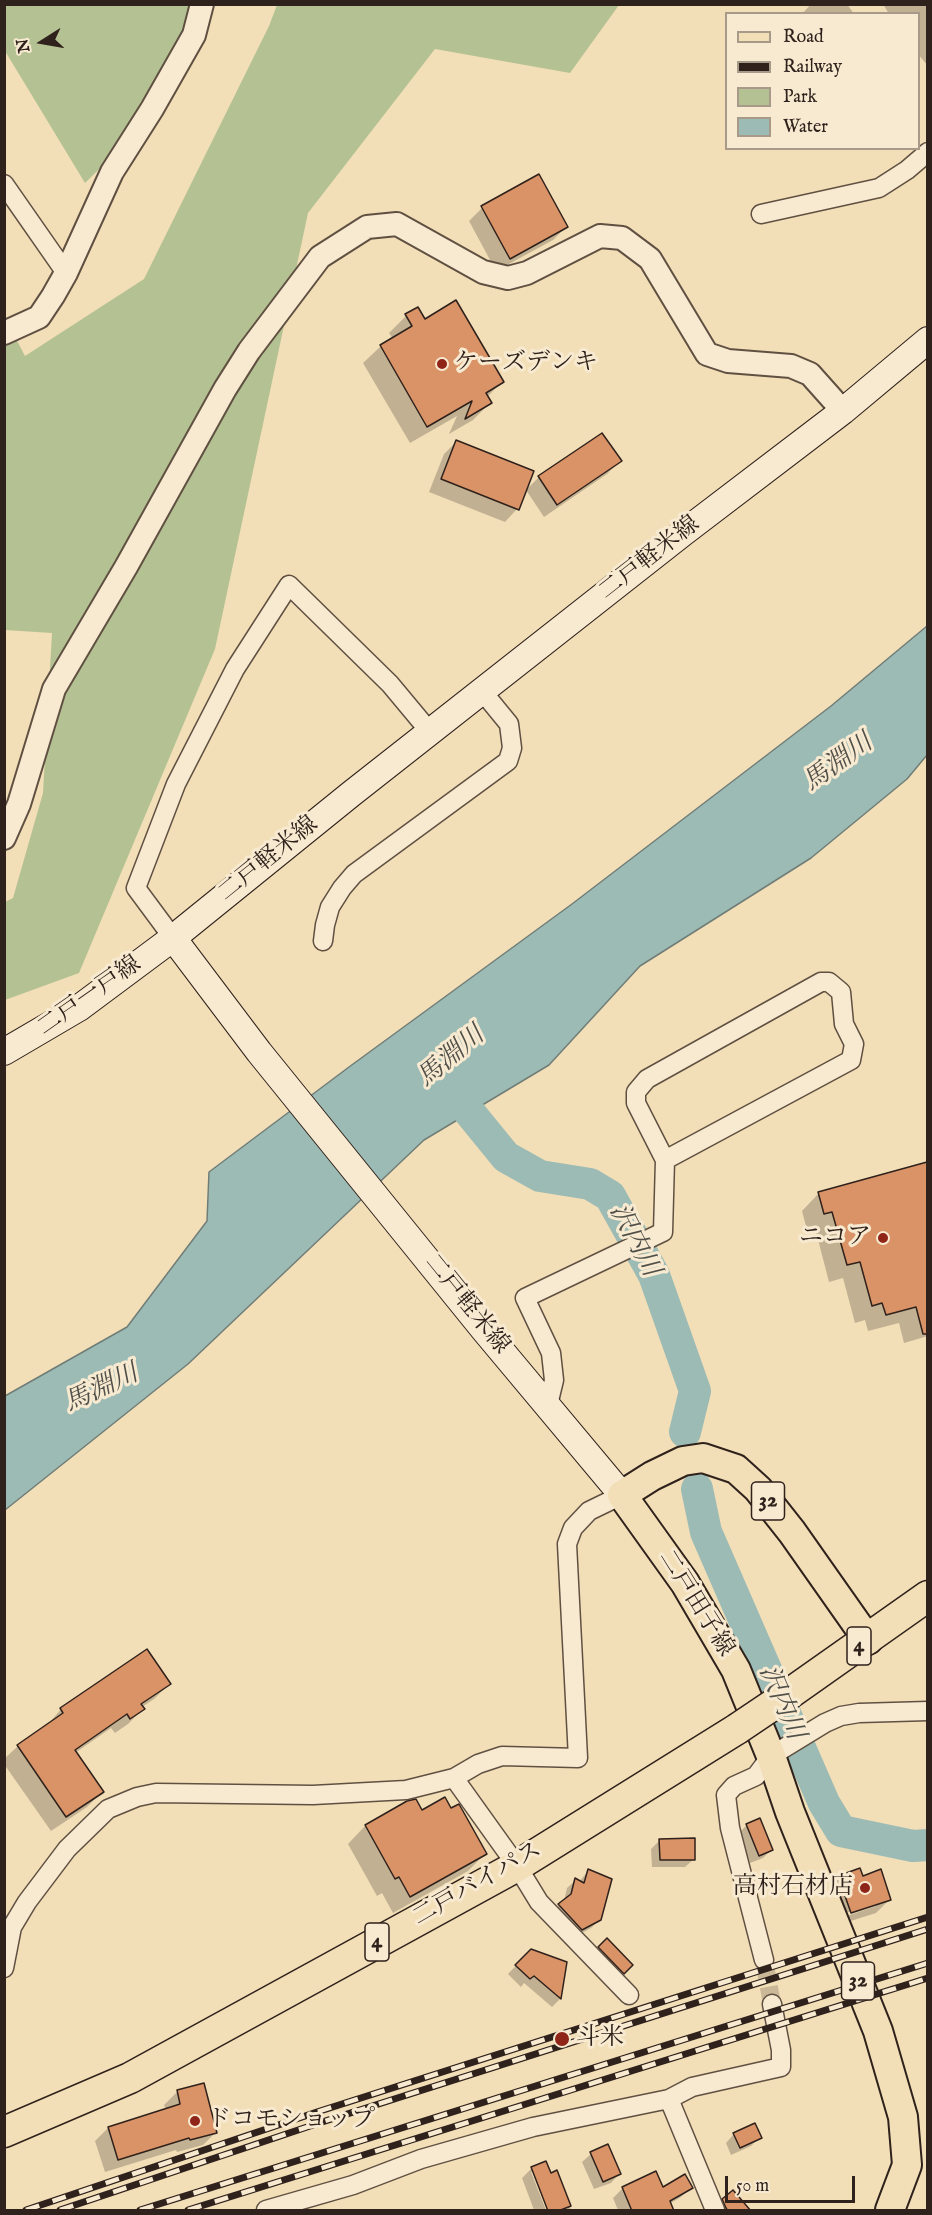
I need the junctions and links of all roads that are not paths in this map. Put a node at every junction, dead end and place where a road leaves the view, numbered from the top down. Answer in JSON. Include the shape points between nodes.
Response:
{"nodes":[{"id":1,"x":202,"y":4,"type":"edge"},
{"id":2,"x":927,"y":152,"type":"edge"},
{"id":3,"x":4,"y":184,"type":"edge"},
{"id":4,"x":761,"y":214,"type":"dead end"},
{"id":5,"x":66,"y":273,"type":"junction"},
{"id":6,"x":4,"y":333,"type":"edge"},
{"id":7,"x":927,"y":340,"type":"edge"},
{"id":8,"x":843,"y":411,"type":"junction"},
{"id":9,"x":482,"y":691,"type":"junction"},
{"id":10,"x":430,"y":732,"type":"junction"},
{"id":11,"x":4,"y":838,"type":"edge"},
{"id":12,"x":173,"y":938,"type":"junction"},
{"id":13,"x":323,"y":941,"type":"dead end"},
{"id":14,"x":4,"y":1052,"type":"edge"},
{"id":15,"x":665,"y":1160,"type":"junction"},
{"id":16,"x":548,"y":1406,"type":"junction"},
{"id":17,"x":622,"y":1495,"type":"junction"},
{"id":18,"x":927,"y":1596,"type":"edge"},
{"id":19,"x":868,"y":1640,"type":"junction"},
{"id":20,"x":927,"y":1710,"type":"edge"},
{"id":21,"x":771,"y":1756,"type":"junction"},
{"id":22,"x":454,"y":1778,"type":"junction"},
{"id":23,"x":517,"y":1866,"type":"junction"},
{"id":24,"x":764,"y":1960,"type":"tunnel mouth"},
{"id":25,"x":4,"y":1968,"type":"edge"},
{"id":26,"x":629,"y":1995,"type":"dead end"},
{"id":27,"x":772,"y":2004,"type":"tunnel mouth"},
{"id":28,"x":669,"y":2099,"type":"junction"},
{"id":29,"x":4,"y":2132,"type":"edge"},
{"id":30,"x":266,"y":2211,"type":"edge"},
{"id":31,"x":716,"y":2211,"type":"edge"},
{"id":32,"x":890,"y":2211,"type":"edge"}],
"edges":[{"from":1,"to":5,"type":"street","via":[[194,35],[112,172]]},
{"from":2,"to":4,"type":"street","via":[[879,188]]},
{"from":3,"to":5,"type":"street"},
{"from":5,"to":6,"type":"street","via":[[39,317]]},
{"from":7,"to":8,"type":"main road","name":"二戸軽米線"},
{"from":8,"to":9,"type":"main road","name":"二戸軽米線"},
{"from":8,"to":11,"type":"street","via":[[810,374],[791,366],[728,361],[707,354],[650,259],[622,238],[600,236],[527,273],[508,278],[483,272],[397,224],[367,227],[320,257],[225,389],[54,689],[19,804]]},
{"from":9,"to":10,"type":"main road","name":"二戸軽米線"},
{"from":9,"to":13,"type":"street","via":[[509,724],[512,748],[508,761],[354,874],[330,907]]},
{"from":10,"to":12,"type":"main road","name":"二戸軽米線"},
{"from":10,"to":12,"type":"street","via":[[390,684],[289,585],[235,669],[176,784],[135,888]]},
{"from":12,"to":14,"type":"main road","name":"二戸一戸線","via":[[79,1008]]},
{"from":12,"to":16,"type":"main road","name":"二戸軽米線","via":[[259,1052]]},
{"from":15,"to":15,"type":"street","via":[[851,1060],[854,1044],[844,1024],[841,992],[829,982],[821,982],[647,1079],[636,1092],[636,1103]]},
{"from":15,"to":16,"type":"street","via":[[663,1232],[525,1298],[551,1353],[554,1380]]},
{"from":16,"to":17,"type":"main road","name":"二戸軽米線"},
{"from":17,"to":19,"type":"main road","number":"32","via":[[683,1461],[703,1458],[736,1469],[758,1489],[792,1532]]},
{"from":17,"to":21,"type":"main road","name":"二戸田子線","number":"32","via":[[685,1583],[736,1670]]},
{"from":17,"to":22,"type":"street","via":[[589,1511],[573,1528],[567,1544],[578,1758],[502,1756]]},
{"from":18,"to":19,"type":"highway","name":"二戸バイパス","number":"4"},
{"from":19,"to":23,"type":"highway","name":"二戸バイパス","number":"4","bridge":true,"via":[[737,1729]]},
{"from":20,"to":21,"type":"street","via":[[841,1716]]},
{"from":21,"to":24,"type":"street","via":[[756,1776],[734,1786],[726,1795],[729,1828]]},
{"from":21,"to":32,"type":"main road","name":"二戸田子線","number":"32","via":[[878,2031],[903,2117],[907,2165]]},
{"from":22,"to":23,"type":"street"},
{"from":22,"to":25,"type":"street","via":[[406,1790],[313,1796],[156,1793],[108,1809],[67,1849],[27,1902],[12,1927]]},
{"from":23,"to":26,"type":"street","via":[[539,1902]]},
{"from":23,"to":29,"type":"highway","name":"二戸バイパス","number":"4","via":[[130,2078]]},
{"from":27,"to":28,"type":"street","via":[[781,2067],[692,2087]]},
{"from":28,"to":30,"type":"street","via":[[533,2127],[421,2159],[353,2186]]},
{"from":28,"to":31,"type":"street"}]}
